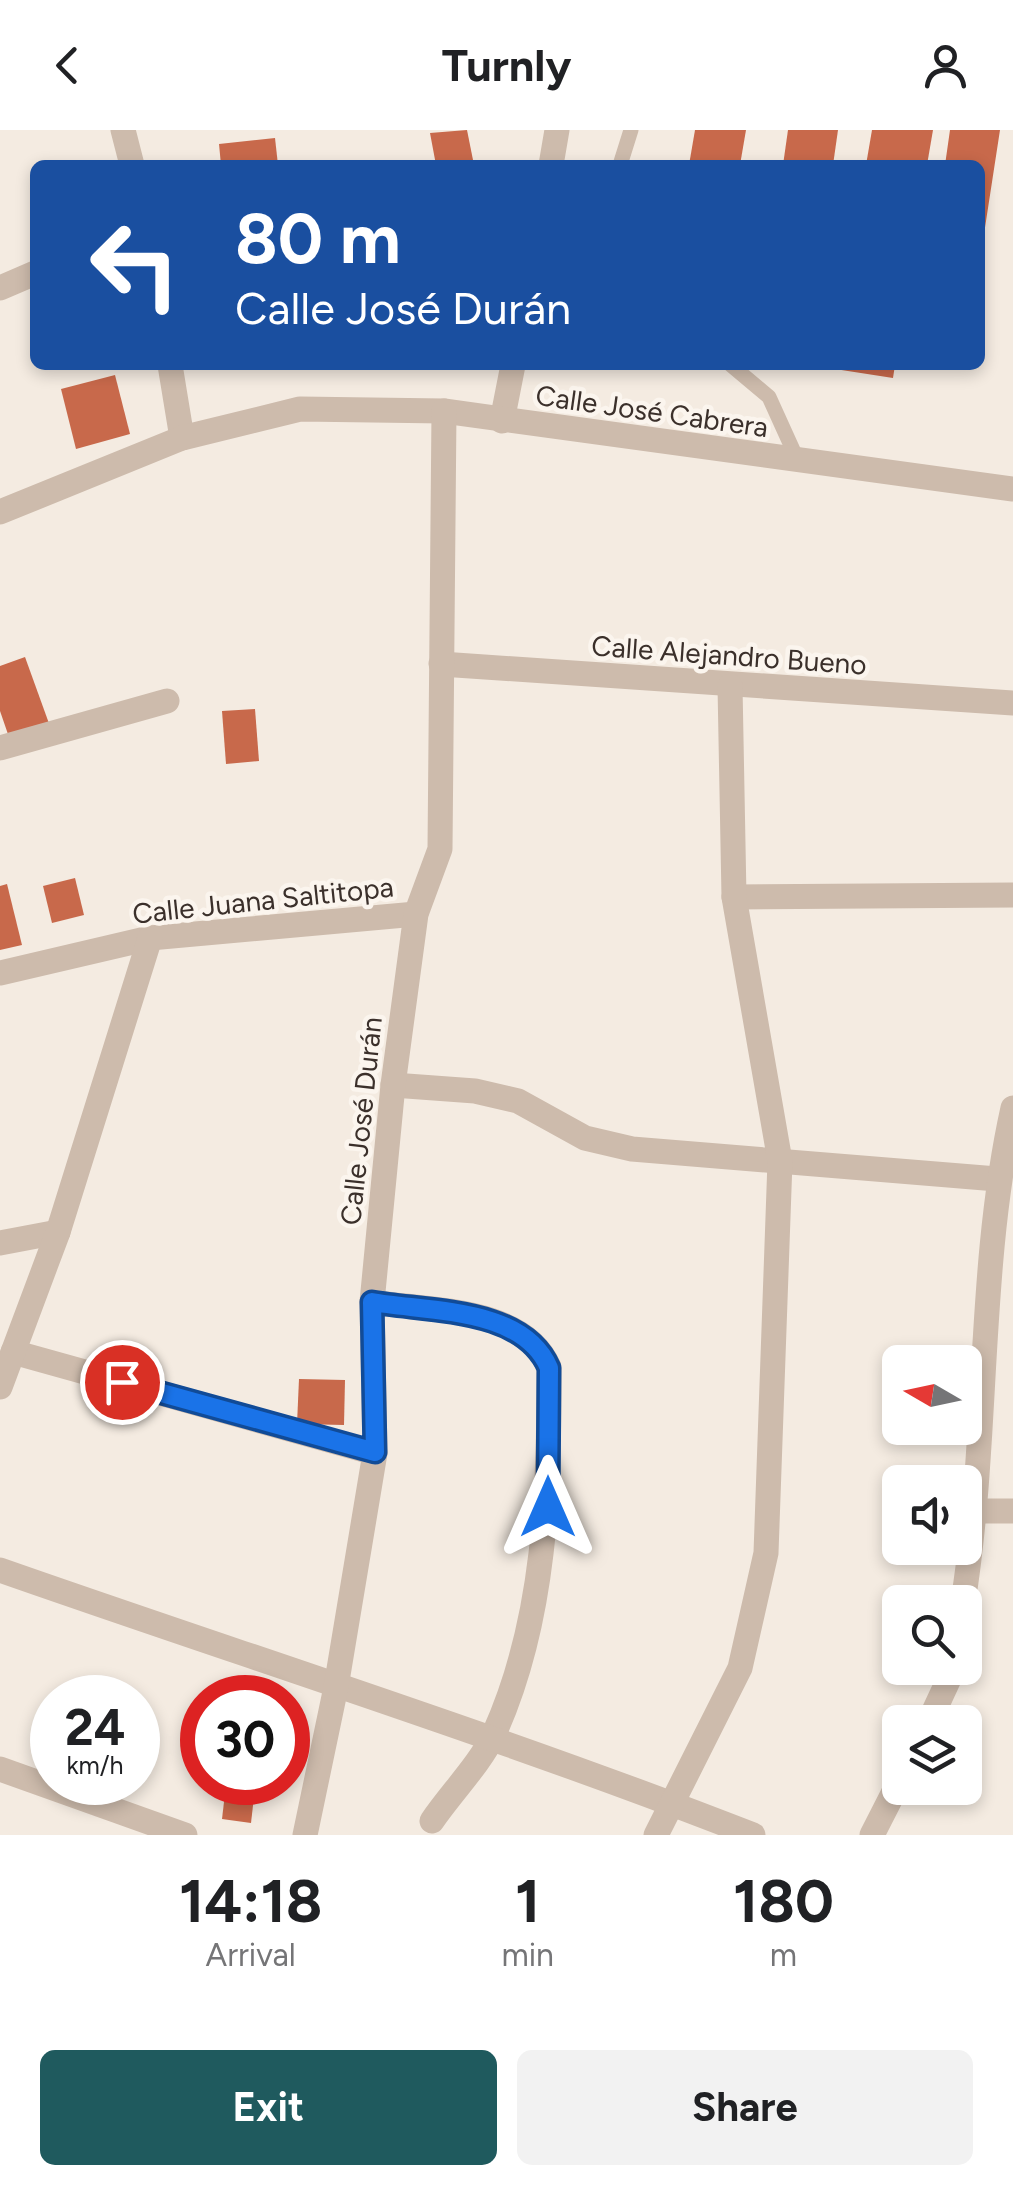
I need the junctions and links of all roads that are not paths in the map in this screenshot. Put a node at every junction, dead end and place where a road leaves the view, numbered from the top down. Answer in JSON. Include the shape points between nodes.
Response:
{"nodes":[{"id":1,"x":123,"y":130,"type":"edge"},
{"id":2,"x":557,"y":130,"type":"edge"},
{"id":3,"x":631,"y":130,"type":"edge"},
{"id":4,"x":131,"y":160,"type":"edge"},
{"id":5,"x":551,"y":160,"type":"edge"},
{"id":6,"x":622,"y":160,"type":"edge"},
{"id":7,"x":30,"y":275,"type":"edge"},
{"id":8,"x":0,"y":288,"type":"edge"},
{"id":9,"x":171,"y":370,"type":"edge"},
{"id":10,"x":512,"y":370,"type":"edge"},
{"id":11,"x":737,"y":370,"type":"edge"},
{"id":12,"x":444,"y":412,"type":"junction"},
{"id":13,"x":502,"y":421,"type":"junction"},
{"id":14,"x":182,"y":438,"type":"junction"},
{"id":15,"x":798,"y":460,"type":"junction"},
{"id":16,"x":1013,"y":489,"type":"edge"},
{"id":17,"x":0,"y":512,"type":"edge"},
{"id":18,"x":441,"y":664,"type":"junction"},
{"id":19,"x":730,"y":686,"type":"junction"},
{"id":20,"x":167,"y":700,"type":"dead end"},
{"id":21,"x":1013,"y":703,"type":"edge"},
{"id":22,"x":0,"y":748,"type":"edge"},
{"id":23,"x":1013,"y":895,"type":"edge"},
{"id":24,"x":734,"y":897,"type":"junction"},
{"id":25,"x":416,"y":914,"type":"junction"},
{"id":26,"x":150,"y":938,"type":"junction"},
{"id":27,"x":0,"y":973,"type":"edge"},
{"id":28,"x":393,"y":1086,"type":"junction"},
{"id":29,"x":1013,"y":1108,"type":"edge"},
{"id":30,"x":780,"y":1161,"type":"junction"},
{"id":31,"x":997,"y":1179,"type":"junction"},
{"id":32,"x":58,"y":1232,"type":"junction"},
{"id":33,"x":0,"y":1243,"type":"edge"},
{"id":34,"x":372,"y":1302,"type":"junction"},
{"id":35,"x":13,"y":1352,"type":"junction"},
{"id":36,"x":0,"y":1387,"type":"edge"},
{"id":37,"x":375,"y":1452,"type":"junction"},
{"id":38,"x":981,"y":1465,"type":"edge"},
{"id":39,"x":982,"y":1510,"type":"edge"},
{"id":40,"x":1013,"y":1511,"type":"edge"},
{"id":41,"x":0,"y":1570,"type":"edge"},
{"id":42,"x":336,"y":1687,"type":"junction"},
{"id":43,"x":493,"y":1736,"type":"junction"},
{"id":44,"x":0,"y":1769,"type":"edge"},
{"id":45,"x":670,"y":1803,"type":"junction"},
{"id":46,"x":887,"y":1805,"type":"edge"},
{"id":47,"x":432,"y":1821,"type":"dead end"},
{"id":48,"x":186,"y":1835,"type":"edge"},
{"id":49,"x":305,"y":1835,"type":"edge"},
{"id":50,"x":656,"y":1835,"type":"edge"},
{"id":51,"x":753,"y":1835,"type":"edge"},
{"id":52,"x":872,"y":1835,"type":"edge"}],
"edges":[{"from":1,"to":4,"type":"street"},
{"from":2,"to":5,"type":"street"},
{"from":3,"to":6,"type":"lane"},
{"from":7,"to":8,"type":"street"},
{"from":9,"to":14,"type":"street"},
{"from":10,"to":13,"type":"street"},
{"from":11,"to":15,"type":"lane","via":[[768,397]]},
{"from":12,"to":13,"type":"street","name":"Calle José Cabrera"},
{"from":12,"to":14,"type":"street","name":"Calle José Cabrera","via":[[300,409]]},
{"from":12,"to":18,"type":"street","name":"Calle José Durán"},
{"from":13,"to":15,"type":"street","name":"Calle José Cabrera"},
{"from":14,"to":17,"type":"street","name":"Calle José Cabrera"},
{"from":15,"to":16,"type":"street","name":"Calle José Cabrera"},
{"from":18,"to":19,"type":"street","name":"Calle Alejandro Bueno"},
{"from":18,"to":25,"type":"street","name":"Calle José Durán","via":[[440,849]]},
{"from":19,"to":21,"type":"street","name":"Calle Alejandro Bueno"},
{"from":19,"to":24,"type":"street"},
{"from":20,"to":22,"type":"street"},
{"from":23,"to":24,"type":"street"},
{"from":24,"to":30,"type":"street"},
{"from":25,"to":26,"type":"street","name":"Calle Juana Saltitopa"},
{"from":25,"to":28,"type":"street","name":"Calle José Durán"},
{"from":26,"to":27,"type":"street","name":"Calle Juana Saltitopa"},
{"from":26,"to":32,"type":"street"},
{"from":28,"to":30,"type":"street","via":[[518,1101],[586,1138],[632,1149]]},
{"from":28,"to":34,"type":"street","name":"Calle José Durán"},
{"from":29,"to":31,"type":"street"},
{"from":30,"to":31,"type":"street"},
{"from":30,"to":45,"type":"street","via":[[766,1552],[740,1668]]},
{"from":31,"to":38,"type":"street"},
{"from":32,"to":33,"type":"street"},
{"from":32,"to":35,"type":"street"},
{"from":34,"to":37,"type":"street","name":"Calle José Durán"},
{"from":34,"to":43,"type":"street","via":[[510,1325],[541,1349],[549,1368],[548,1507],[528,1629]]},
{"from":35,"to":36,"type":"street"},
{"from":35,"to":37,"type":"street"},
{"from":37,"to":42,"type":"street","name":"Calle José Durán"},
{"from":39,"to":40,"type":"street"},
{"from":41,"to":42,"type":"street"},
{"from":42,"to":43,"type":"street"},
{"from":42,"to":49,"type":"street","name":"Calle José Durán"},
{"from":43,"to":45,"type":"street"},
{"from":43,"to":47,"type":"street"},
{"from":44,"to":48,"type":"street"},
{"from":45,"to":50,"type":"street"},
{"from":45,"to":51,"type":"street"},
{"from":46,"to":52,"type":"street"}]}
